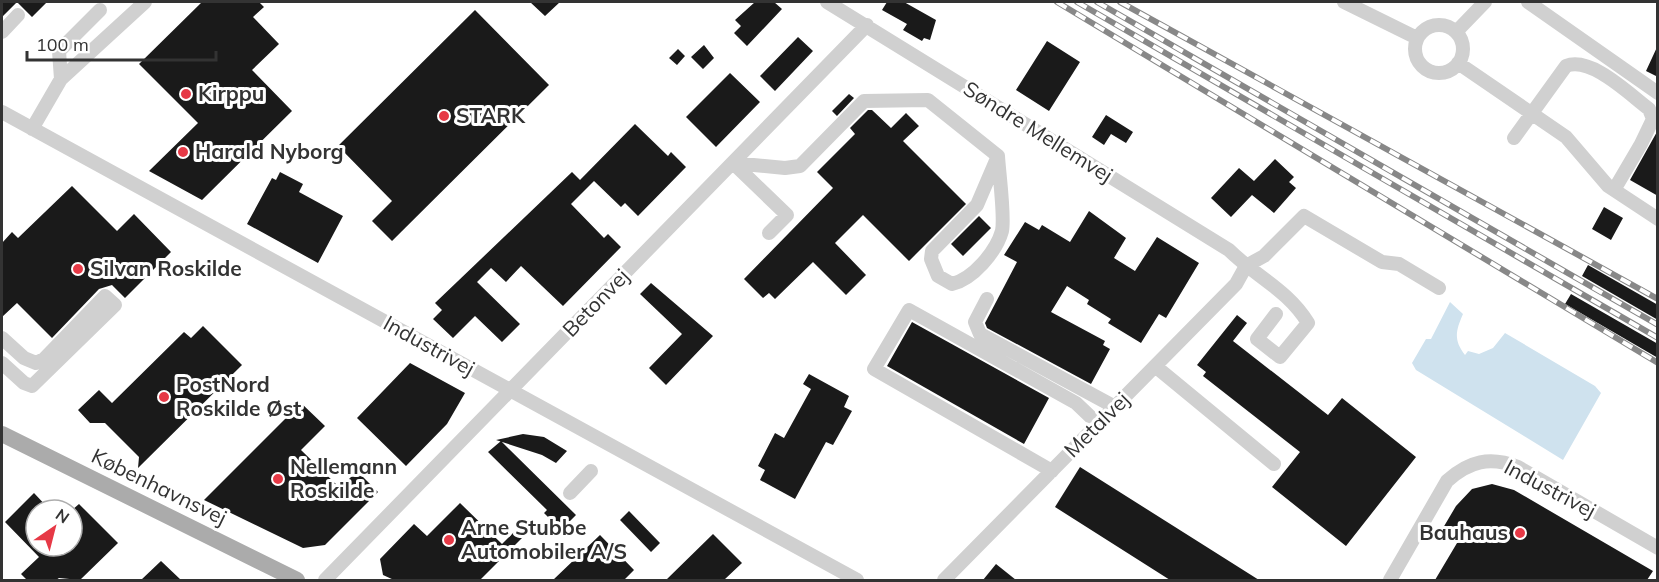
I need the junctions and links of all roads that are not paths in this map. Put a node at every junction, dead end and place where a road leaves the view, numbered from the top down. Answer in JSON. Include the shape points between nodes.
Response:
{"nodes":[{"id":1,"x":145,"y":2,"type":"edge"},
{"id":2,"x":827,"y":2,"type":"edge"},
{"id":3,"x":1344,"y":2,"type":"edge"},
{"id":4,"x":1485,"y":2,"type":"edge"},
{"id":5,"x":1528,"y":2,"type":"edge"},
{"id":6,"x":100,"y":10,"type":"dead end"},
{"id":7,"x":18,"y":15,"type":"dead end"},
{"id":8,"x":867,"y":25,"type":"junction"},
{"id":9,"x":2,"y":32,"type":"edge"},
{"id":10,"x":1456,"y":32,"type":"junction"},
{"id":11,"x":1417,"y":38,"type":"junction"},
{"id":12,"x":1458,"y":63,"type":"junction"},
{"id":13,"x":61,"y":78,"type":"junction"},
{"id":14,"x":1658,"y":93,"type":"edge"},
{"id":15,"x":2,"y":112,"type":"edge"},
{"id":16,"x":1532,"y":114,"type":"junction"},
{"id":17,"x":32,"y":129,"type":"junction"},
{"id":18,"x":1514,"y":138,"type":"dead end"},
{"id":19,"x":998,"y":156,"type":"junction"},
{"id":20,"x":733,"y":163,"type":"junction"},
{"id":21,"x":1614,"y":190,"type":"junction"},
{"id":22,"x":1658,"y":219,"type":"edge"},
{"id":23,"x":769,"y":233,"type":"dead end"},
{"id":24,"x":1246,"y":266,"type":"junction"},
{"id":25,"x":1439,"y":288,"type":"dead end"},
{"id":26,"x":987,"y":299,"type":"dead end"},
{"id":27,"x":1276,"y":314,"type":"dead end"},
{"id":28,"x":2,"y":338,"type":"edge"},
{"id":29,"x":2,"y":363,"type":"edge"},
{"id":30,"x":1155,"y":366,"type":"junction"},
{"id":31,"x":511,"y":390,"type":"junction"},
{"id":32,"x":1115,"y":406,"type":"junction"},
{"id":33,"x":1098,"y":424,"type":"junction"},
{"id":34,"x":2,"y":434,"type":"edge"},
{"id":35,"x":1274,"y":464,"type":"dead end"},
{"id":36,"x":591,"y":471,"type":"dead end"},
{"id":37,"x":1052,"y":471,"type":"junction"},
{"id":38,"x":570,"y":493,"type":"dead end"},
{"id":39,"x":1658,"y":548,"type":"edge"},
{"id":40,"x":297,"y":580,"type":"edge"},
{"id":41,"x":325,"y":580,"type":"edge"},
{"id":42,"x":857,"y":580,"type":"edge"},
{"id":43,"x":944,"y":580,"type":"edge"},
{"id":44,"x":1390,"y":580,"type":"edge"}],
"edges":[{"from":1,"to":13,"type":"street"},
{"from":2,"to":8,"type":"street","name":"Søndre Mellemvej"},
{"from":3,"to":11,"type":"street"},
{"from":4,"to":10,"type":"street"},
{"from":5,"to":14,"type":"street"},
{"from":6,"to":13,"type":"street","via":[[59,51]]},
{"from":7,"to":9,"type":"street"},
{"from":8,"to":20,"type":"street","name":"Betonvej"},
{"from":8,"to":24,"type":"street","name":"Søndre Mellemvej","via":[[1230,250]]},
{"from":10,"to":11,"type":"street","via":[[1435,25]]},
{"from":10,"to":12,"type":"street","via":[[1463,53]]},
{"from":11,"to":12,"type":"street","via":[[1416,57],[1428,71],[1445,72]]},
{"from":12,"to":16,"type":"street"},
{"from":13,"to":17,"type":"street"},
{"from":15,"to":17,"type":"street","name":"Industrivej"},
{"from":16,"to":18,"type":"street"},
{"from":16,"to":21,"type":"street","via":[[1566,137]]},
{"from":16,"to":21,"type":"street","via":[[1566,66],[1574,63],[1590,65],[1649,109],[1653,119]]},
{"from":17,"to":31,"type":"street","name":"Industrivej","via":[[366,304]]},
{"from":19,"to":19,"type":"street","via":[[977,205],[932,251],[933,268],[944,281],[952,284],[968,277],[1002,231]]},
{"from":19,"to":20,"type":"street","via":[[928,100],[864,101],[801,166]]},
{"from":20,"to":23,"type":"street","via":[[787,215]]},
{"from":20,"to":31,"type":"street","name":"Betonvej"},
{"from":21,"to":22,"type":"street"},
{"from":24,"to":25,"type":"street","via":[[1264,256],[1304,216],[1382,262],[1399,264]]},
{"from":24,"to":27,"type":"street","name":"Søndre Mellemvej","via":[[1264,275],[1298,306],[1308,322],[1280,357],[1257,339]]},
{"from":24,"to":30,"type":"street","name":"Metalvej","via":[[1236,284]]},
{"from":26,"to":32,"type":"street","via":[[975,322],[980,334]]},
{"from":28,"to":29,"type":"street","via":[[24,358],[36,363],[105,296],[115,305],[34,385],[24,383]]},
{"from":30,"to":32,"type":"street","name":"Metalvej"},
{"from":30,"to":35,"type":"street"},
{"from":31,"to":41,"type":"street","name":"Betonvej"},
{"from":31,"to":42,"type":"street","name":"Industrivej"},
{"from":32,"to":33,"type":"street","name":"Metalvej"},
{"from":33,"to":37,"type":"street","name":"Metalvej"},
{"from":33,"to":37,"type":"street","via":[[1076,403],[909,310],[874,369]]},
{"from":34,"to":40,"type":"main road","name":"Københavnsvej"},
{"from":36,"to":38,"type":"street"},
{"from":37,"to":43,"type":"street","name":"Metalvej"},
{"from":39,"to":44,"type":"street","name":"Industrivej","via":[[1518,467],[1502,461],[1478,462],[1460,469],[1447,481]]}]}
